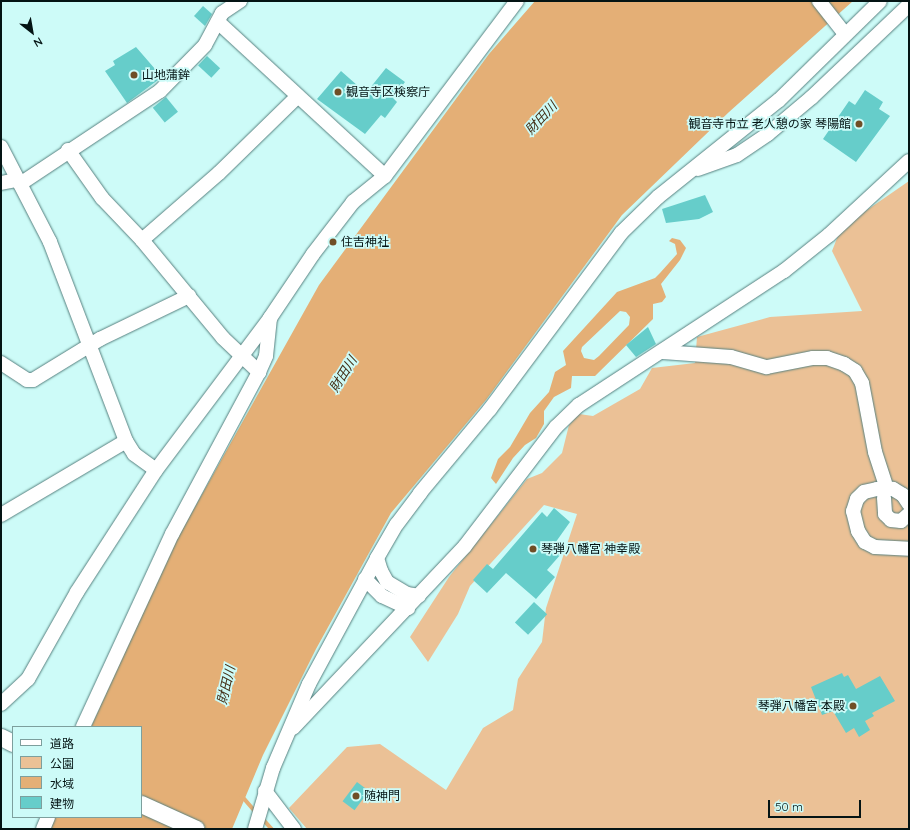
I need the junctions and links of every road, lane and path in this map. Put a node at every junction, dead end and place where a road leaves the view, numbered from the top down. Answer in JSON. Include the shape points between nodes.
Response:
{"nodes":[{"id":1,"x":240,"y":1,"type":"edge"},
{"id":2,"x":517,"y":1,"type":"edge"},
{"id":3,"x":819,"y":1,"type":"edge"},
{"id":4,"x":880,"y":1,"type":"edge"},
{"id":5,"x":909,"y":5,"type":"edge"},
{"id":6,"x":218,"y":22,"type":"junction"},
{"id":7,"x":841,"y":29,"type":"junction"},
{"id":8,"x":298,"y":96,"type":"junction"},
{"id":9,"x":1,"y":147,"type":"edge"},
{"id":10,"x":68,"y":150,"type":"junction"},
{"id":11,"x":909,"y":161,"type":"edge"},
{"id":12,"x":688,"y":172,"type":"junction"},
{"id":13,"x":384,"y":176,"type":"junction"},
{"id":14,"x":18,"y":182,"type":"junction"},
{"id":15,"x":1,"y":183,"type":"edge"},
{"id":16,"x":142,"y":240,"type":"junction"},
{"id":17,"x":189,"y":296,"type":"junction"},
{"id":18,"x":270,"y":318,"type":"junction"},
{"id":19,"x":90,"y":345,"type":"junction"},
{"id":20,"x":663,"y":352,"type":"junction"},
{"id":21,"x":240,"y":356,"type":"junction"},
{"id":22,"x":1,"y":364,"type":"edge"},
{"id":23,"x":259,"y":372,"type":"junction"},
{"id":24,"x":126,"y":441,"type":"junction"},
{"id":25,"x":156,"y":470,"type":"junction"},
{"id":26,"x":885,"y":483,"type":"dead end"},
{"id":27,"x":884,"y":498,"type":"dead end"},
{"id":28,"x":909,"y":504,"type":"edge"},
{"id":29,"x":909,"y":514,"type":"edge"},
{"id":30,"x":1,"y":515,"type":"edge"},
{"id":31,"x":909,"y":549,"type":"edge"},
{"id":32,"x":377,"y":558,"type":"junction"},
{"id":33,"x":365,"y":579,"type":"junction"},
{"id":34,"x":419,"y":596,"type":"junction"},
{"id":35,"x":408,"y":608,"type":"junction"},
{"id":36,"x":1,"y":704,"type":"edge"},
{"id":37,"x":83,"y":726,"type":"edge"},
{"id":38,"x":285,"y":736,"type":"junction"},
{"id":39,"x":1,"y":737,"type":"edge"},
{"id":40,"x":12,"y":742,"type":"edge"},
{"id":41,"x":263,"y":797,"type":"junction"},
{"id":42,"x":142,"y":804,"type":"edge"},
{"id":43,"x":48,"y":818,"type":"edge"},
{"id":44,"x":43,"y":829,"type":"edge"},
{"id":45,"x":196,"y":829,"type":"edge"},
{"id":46,"x":255,"y":829,"type":"edge"},
{"id":47,"x":294,"y":829,"type":"edge"}],
"edges":[{"from":1,"to":6,"type":"street","via":[[222,13]]},
{"from":2,"to":13,"type":"street"},
{"from":3,"to":7,"type":"street"},
{"from":4,"to":7,"type":"street"},
{"from":5,"to":12,"type":"street","via":[[812,97],[768,134],[737,155]]},
{"from":6,"to":8,"type":"street"},
{"from":6,"to":10,"type":"street","via":[[205,45],[160,91]]},
{"from":7,"to":12,"type":"street","via":[[779,100]]},
{"from":8,"to":13,"type":"street"},
{"from":8,"to":16,"type":"street","via":[[219,173]]},
{"from":9,"to":14,"type":"street"},
{"from":10,"to":14,"type":"street"},
{"from":10,"to":16,"type":"street","via":[[102,198]]},
{"from":11,"to":20,"type":"street","via":[[829,235],[784,271]]},
{"from":12,"to":32,"type":"street","via":[[621,233],[490,409],[420,493],[397,524]]},
{"from":13,"to":18,"type":"street","via":[[353,202],[313,254]]},
{"from":14,"to":15,"type":"street"},
{"from":14,"to":19,"type":"street","via":[[50,242]]},
{"from":16,"to":17,"type":"street"},
{"from":17,"to":19,"type":"street"},
{"from":17,"to":21,"type":"street"},
{"from":18,"to":21,"type":"street"},
{"from":18,"to":23,"type":"street","via":[[266,356]]},
{"from":19,"to":22,"type":"street","via":[[33,380],[27,380]]},
{"from":19,"to":24,"type":"street"},
{"from":20,"to":26,"type":"street","via":[[731,357],[767,367],[813,358],[827,358],[844,364],[855,371],[862,383],[875,452]]},
{"from":20,"to":34,"type":"street","via":[[579,405],[556,427],[465,546]]},
{"from":21,"to":23,"type":"street"},
{"from":21,"to":25,"type":"street"},
{"from":23,"to":37,"type":"street","via":[[172,534]]},
{"from":24,"to":25,"type":"street","via":[[134,454]]},
{"from":24,"to":30,"type":"street"},
{"from":25,"to":36,"type":"street","via":[[77,592],[28,680]]},
{"from":27,"to":29,"type":"street","via":[[885,514],[891,520],[901,521]]},
{"from":28,"to":31,"type":"street","via":[[904,496],[893,489],[877,490],[864,492],[857,499],[854,511],[858,531],[865,542],[875,547]]},
{"from":32,"to":33,"type":"street"},
{"from":32,"to":34,"type":"street","via":[[380,571],[391,585],[407,594]]},
{"from":33,"to":35,"type":"street","via":[[382,596]]},
{"from":33,"to":38,"type":"street","via":[[312,677]]},
{"from":34,"to":35,"type":"street"},
{"from":35,"to":38,"type":"street"},
{"from":38,"to":41,"type":"street"},
{"from":39,"to":40,"type":"main road"},
{"from":41,"to":46,"type":"street"},
{"from":41,"to":47,"type":"street"},
{"from":42,"to":45,"type":"main road"},
{"from":43,"to":44,"type":"street"}]}
